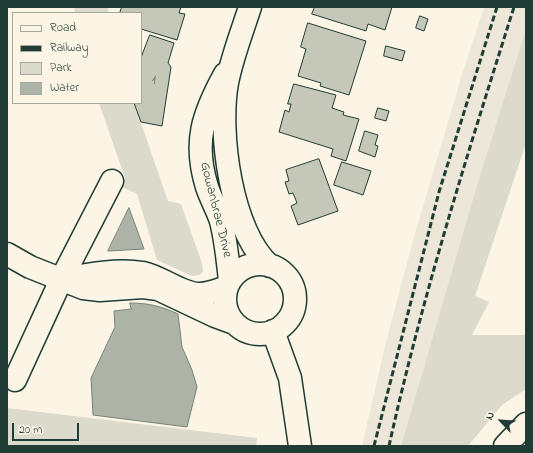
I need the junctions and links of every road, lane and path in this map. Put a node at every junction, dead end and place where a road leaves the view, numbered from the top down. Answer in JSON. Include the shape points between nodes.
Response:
{"nodes":[{"id":1,"x":250,"y":7,"type":"edge"},
{"id":2,"x":237,"y":50,"type":"junction"},
{"id":3,"x":112,"y":181,"type":"dead end"},
{"id":4,"x":7,"y":254,"type":"edge"},
{"id":5,"x":270,"y":266,"type":"junction"},
{"id":6,"x":61,"y":280,"type":"junction"},
{"id":7,"x":228,"y":284,"type":"junction"},
{"id":8,"x":234,"y":323,"type":"junction"},
{"id":9,"x":273,"y":331,"type":"junction"},
{"id":10,"x":15,"y":380,"type":"dead end"},
{"id":11,"x":526,"y":424,"type":"edge"},
{"id":12,"x":300,"y":446,"type":"edge"},
{"id":13,"x":505,"y":446,"type":"edge"}],
"edges":[{"from":1,"to":2,"type":"street","name":"Gowanbrae Drive"},
{"from":2,"to":5,"type":"street","name":"Gowanbrae Drive","via":[[226,97],[225,119],[230,177],[239,212],[251,242]]},
{"from":2,"to":7,"type":"street","name":"Gowanbrae Drive","via":[[207,108],[201,138],[202,168],[224,235]]},
{"from":3,"to":6,"type":"street"},
{"from":4,"to":6,"type":"street"},
{"from":5,"to":7,"type":"street","via":[[247,267],[234,275]]},
{"from":5,"to":9,"type":"street","via":[[285,275],[293,289],[294,297],[291,314],[281,327]]},
{"from":6,"to":7,"type":"street","via":[[90,274],[137,272],[196,294],[206,294]]},
{"from":6,"to":8,"type":"street","via":[[88,289],[158,289]]},
{"from":6,"to":10,"type":"street"},
{"from":7,"to":8,"type":"street","via":[[225,306]]},
{"from":8,"to":9,"type":"street","via":[[252,333],[267,334]]},
{"from":9,"to":12,"type":"street","via":[[290,378]]},
{"from":11,"to":13,"type":"street"}]}
